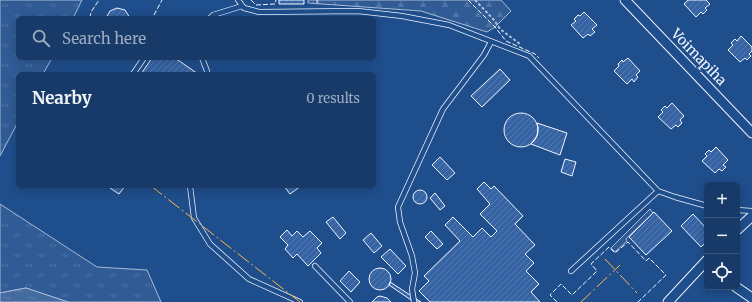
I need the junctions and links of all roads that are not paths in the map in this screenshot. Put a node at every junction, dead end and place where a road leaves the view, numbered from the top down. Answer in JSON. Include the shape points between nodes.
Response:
{"nodes":[{"id":1,"x":238,"y":0,"type":"edge"},
{"id":2,"x":625,"y":0,"type":"edge"},
{"id":3,"x":242,"y":6,"type":"junction"},
{"id":4,"x":212,"y":16,"type":"edge"},
{"id":5,"x":491,"y":42,"type":"junction"},
{"id":6,"x":143,"y":60,"type":"edge"},
{"id":7,"x":203,"y":60,"type":"edge"},
{"id":8,"x":134,"y":72,"type":"edge"},
{"id":9,"x":207,"y":72,"type":"edge"},
{"id":10,"x":752,"y":132,"type":"edge"},
{"id":11,"x":190,"y":188,"type":"edge"},
{"id":12,"x":658,"y":191,"type":"junction"},
{"id":13,"x":704,"y":205,"type":"edge"},
{"id":14,"x":740,"y":210,"type":"edge"},
{"id":15,"x":752,"y":211,"type":"edge"},
{"id":16,"x":752,"y":216,"type":"edge"},
{"id":17,"x":740,"y":227,"type":"edge"},
{"id":18,"x":704,"y":263,"type":"edge"},
{"id":19,"x":315,"y":266,"type":"dead end"},
{"id":20,"x":571,"y":271,"type":"dead end"},
{"id":21,"x":740,"y":290,"type":"edge"},
{"id":22,"x":749,"y":298,"type":"edge"},
{"id":23,"x":300,"y":302,"type":"edge"},
{"id":24,"x":350,"y":302,"type":"edge"},
{"id":25,"x":414,"y":302,"type":"edge"},
{"id":26,"x":668,"y":302,"type":"edge"}],
"edges":[{"from":1,"to":3,"type":"lane"},
{"from":2,"to":10,"type":"street","name":"Voimapiha"},
{"from":3,"to":4,"type":"lane"},
{"from":3,"to":5,"type":"lane","via":[[258,12],[358,11],[402,16],[449,25]]},
{"from":5,"to":12,"type":"lane","via":[[529,56]]},
{"from":5,"to":25,"type":"lane","via":[[443,109],[398,207],[415,273],[412,289]]},
{"from":6,"to":8,"type":"lane"},
{"from":7,"to":9,"type":"lane"},
{"from":11,"to":23,"type":"lane","via":[[194,218],[210,244],[249,278]]},
{"from":12,"to":13,"type":"lane"},
{"from":12,"to":20,"type":"lane"},
{"from":14,"to":15,"type":"lane"},
{"from":16,"to":17,"type":"street"},
{"from":18,"to":26,"type":"street"},
{"from":19,"to":24,"type":"lane"},
{"from":21,"to":22,"type":"street"}]}
